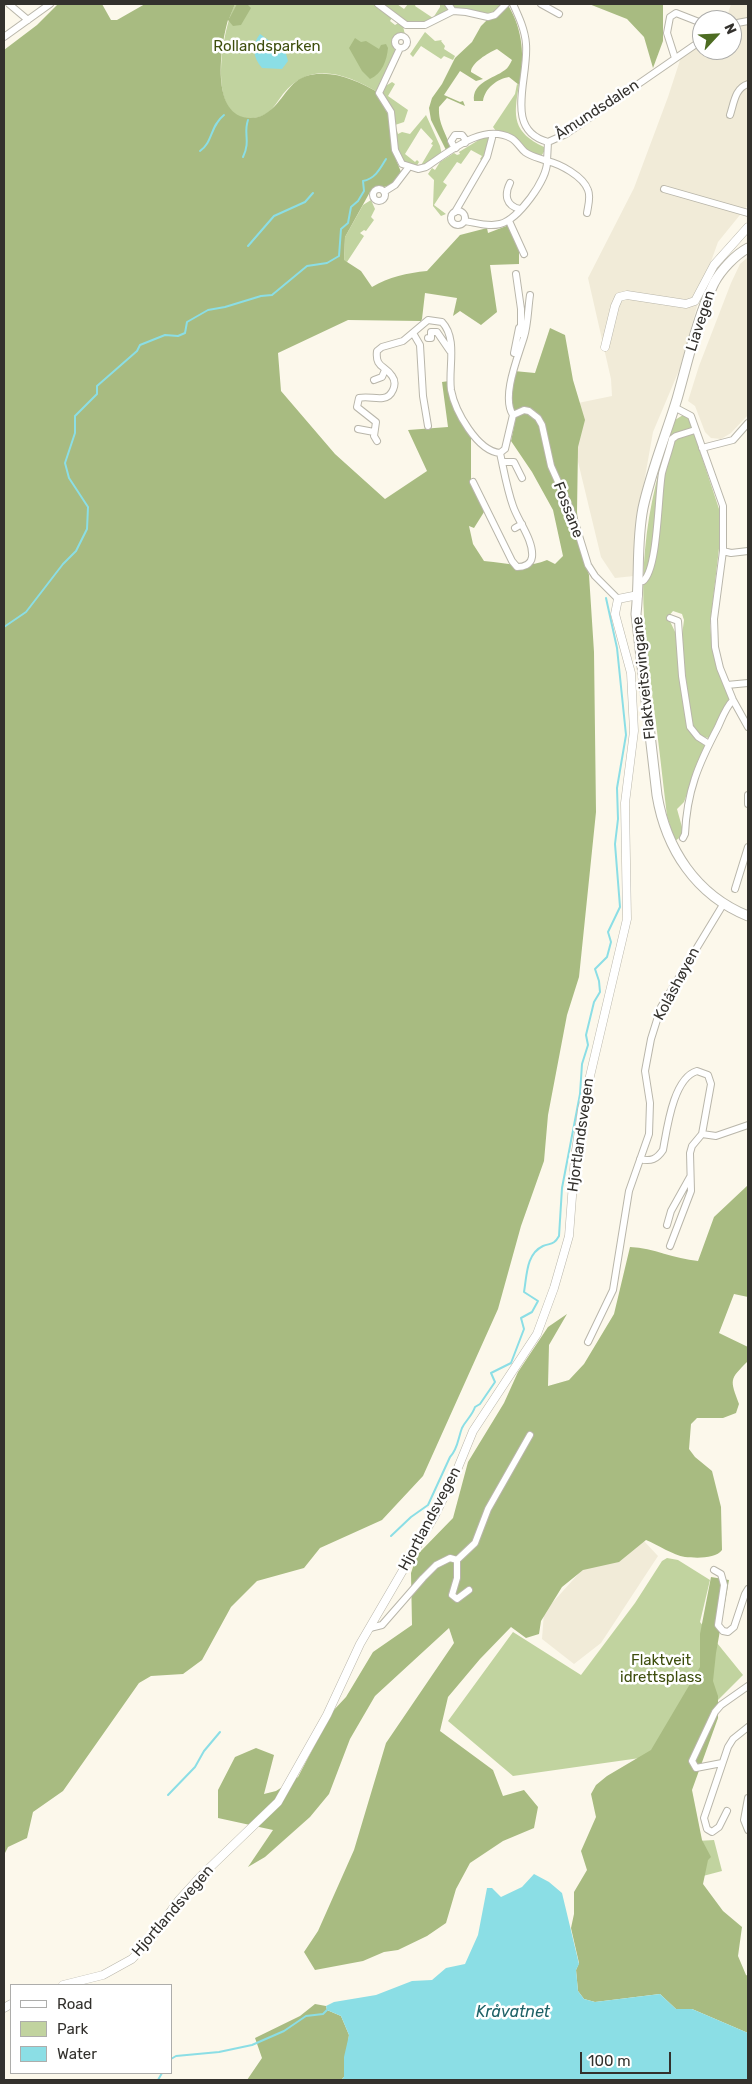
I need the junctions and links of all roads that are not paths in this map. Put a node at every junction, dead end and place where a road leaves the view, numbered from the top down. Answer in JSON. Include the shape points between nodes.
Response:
{"nodes":[{"id":1,"x":9,"y":4,"type":"edge"},
{"id":2,"x":50,"y":4,"type":"edge"},
{"id":3,"x":378,"y":4,"type":"edge"},
{"id":4,"x":448,"y":4,"type":"edge"},
{"id":5,"x":506,"y":4,"type":"edge"},
{"id":6,"x":513,"y":4,"type":"edge"},
{"id":7,"x":541,"y":4,"type":"edge"},
{"id":8,"x":453,"y":11,"type":"junction"},
{"id":9,"x":559,"y":14,"type":"dead end"},
{"id":10,"x":692,"y":19,"type":"edge"},
{"id":11,"x":28,"y":20,"type":"junction"},
{"id":12,"x":406,"y":25,"type":"junction"},
{"id":13,"x":4,"y":37,"type":"edge"},
{"id":14,"x":406,"y":38,"type":"junction"},
{"id":15,"x":692,"y":47,"type":"edge"},
{"id":16,"x":400,"y":48,"type":"junction"},
{"id":17,"x":675,"y":58,"type":"junction"},
{"id":18,"x":748,"y":84,"type":"edge"},
{"id":19,"x":730,"y":115,"type":"dead end"},
{"id":20,"x":492,"y":138,"type":"dead end"},
{"id":21,"x":548,"y":142,"type":"junction"},
{"id":22,"x":465,"y":143,"type":"junction"},
{"id":23,"x":456,"y":148,"type":"junction"},
{"id":24,"x":547,"y":160,"type":"junction"},
{"id":25,"x":408,"y":168,"type":"junction"},
{"id":26,"x":510,"y":183,"type":"dead end"},
{"id":27,"x":664,"y":189,"type":"dead end"},
{"id":28,"x":384,"y":192,"type":"dead end"},
{"id":29,"x":520,"y":209,"type":"junction"},
{"id":30,"x":455,"y":212,"type":"junction"},
{"id":31,"x":587,"y":213,"type":"dead end"},
{"id":32,"x":748,"y":213,"type":"edge"},
{"id":33,"x":465,"y":221,"type":"junction"},
{"id":34,"x":510,"y":221,"type":"junction"},
{"id":35,"x":748,"y":226,"type":"edge"},
{"id":36,"x":748,"y":248,"type":"edge"},
{"id":37,"x":524,"y":254,"type":"dead end"},
{"id":38,"x":516,"y":274,"type":"dead end"},
{"id":39,"x":530,"y":295,"type":"dead end"},
{"id":40,"x":521,"y":323,"type":"junction"},
{"id":41,"x":413,"y":333,"type":"junction"},
{"id":42,"x":428,"y":338,"type":"dead end"},
{"id":43,"x":522,"y":343,"type":"junction"},
{"id":44,"x":605,"y":347,"type":"dead end"},
{"id":45,"x":450,"y":351,"type":"junction"},
{"id":46,"x":514,"y":353,"type":"dead end"},
{"id":47,"x":385,"y":370,"type":"junction"},
{"id":48,"x":374,"y":380,"type":"dead end"},
{"id":49,"x":674,"y":407,"type":"junction"},
{"id":50,"x":513,"y":415,"type":"junction"},
{"id":51,"x":748,"y":422,"type":"edge"},
{"id":52,"x":428,"y":426,"type":"dead end"},
{"id":53,"x":358,"y":429,"type":"dead end"},
{"id":54,"x":695,"y":430,"type":"junction"},
{"id":55,"x":374,"y":432,"type":"junction"},
{"id":56,"x":377,"y":441,"type":"dead end"},
{"id":57,"x":702,"y":448,"type":"junction"},
{"id":58,"x":500,"y":453,"type":"junction"},
{"id":59,"x":502,"y":462,"type":"junction"},
{"id":60,"x":522,"y":478,"type":"dead end"},
{"id":61,"x":473,"y":482,"type":"dead end"},
{"id":62,"x":522,"y":524,"type":"junction"},
{"id":63,"x":515,"y":528,"type":"dead end"},
{"id":64,"x":723,"y":551,"type":"junction"},
{"id":65,"x":748,"y":551,"type":"edge"},
{"id":66,"x":644,"y":581,"type":"dead end"},
{"id":67,"x":638,"y":595,"type":"junction"},
{"id":68,"x":618,"y":599,"type":"junction"},
{"id":69,"x":670,"y":618,"type":"dead end"},
{"id":70,"x":748,"y":684,"type":"edge"},
{"id":71,"x":727,"y":685,"type":"junction"},
{"id":72,"x":733,"y":700,"type":"junction"},
{"id":73,"x":748,"y":727,"type":"edge"},
{"id":74,"x":709,"y":744,"type":"junction"},
{"id":75,"x":748,"y":795,"type":"edge"},
{"id":76,"x":748,"y":804,"type":"edge"},
{"id":77,"x":683,"y":838,"type":"dead end"},
{"id":78,"x":748,"y":847,"type":"edge"},
{"id":79,"x":735,"y":889,"type":"dead end"},
{"id":80,"x":724,"y":903,"type":"junction"},
{"id":81,"x":748,"y":916,"type":"edge"},
{"id":82,"x":748,"y":1125,"type":"edge"},
{"id":83,"x":702,"y":1134,"type":"junction"},
{"id":84,"x":640,"y":1159,"type":"junction"},
{"id":85,"x":690,"y":1176,"type":"junction"},
{"id":86,"x":667,"y":1225,"type":"dead end"},
{"id":87,"x":670,"y":1246,"type":"dead end"},
{"id":88,"x":588,"y":1342,"type":"dead end"},
{"id":89,"x":530,"y":1434,"type":"dead end"},
{"id":90,"x":456,"y":1560,"type":"junction"},
{"id":91,"x":714,"y":1570,"type":"dead end"},
{"id":92,"x":748,"y":1589,"type":"edge"},
{"id":93,"x":468,"y":1590,"type":"dead end"},
{"id":94,"x":370,"y":1628,"type":"junction"},
{"id":95,"x":748,"y":1686,"type":"edge"},
{"id":96,"x":748,"y":1727,"type":"edge"},
{"id":97,"x":722,"y":1763,"type":"junction"},
{"id":98,"x":748,"y":1798,"type":"edge"},
{"id":99,"x":727,"y":1811,"type":"dead end"},
{"id":100,"x":748,"y":1830,"type":"edge"},
{"id":101,"x":67,"y":1984,"type":"edge"}],
"edges":[{"from":1,"to":11,"type":"street"},
{"from":2,"to":11,"type":"street"},
{"from":3,"to":12,"type":"street"},
{"from":4,"to":8,"type":"street"},
{"from":5,"to":8,"type":"street","via":[[488,18]]},
{"from":6,"to":21,"type":"street","name":"Åmundsdalen","via":[[524,32],[526,52],[520,115],[532,136]]},
{"from":7,"to":9,"type":"street"},
{"from":8,"to":12,"type":"street","via":[[425,25]]},
{"from":10,"to":17,"type":"street","via":[[676,13],[670,17],[667,33]]},
{"from":11,"to":13,"type":"street"},
{"from":12,"to":14,"type":"street"},
{"from":14,"to":16,"type":"street","via":[[406,45]]},
{"from":14,"to":16,"type":"street","via":[[396,38]]},
{"from":15,"to":17,"type":"street","name":"Åmundsdalen"},
{"from":16,"to":25,"type":"street","via":[[379,93],[391,112],[398,158]]},
{"from":17,"to":21,"type":"street","name":"Åmundsdalen","via":[[566,134]]},
{"from":18,"to":19,"type":"street","via":[[738,90]]},
{"from":20,"to":30,"type":"street","via":[[487,157]]},
{"from":21,"to":24,"type":"street"},
{"from":22,"to":23,"type":"street"},
{"from":22,"to":23,"type":"street","via":[[464,137],[455,135],[451,141]]},
{"from":22,"to":24,"type":"street","via":[[486,134],[503,134],[514,140],[524,152]]},
{"from":23,"to":25,"type":"street","via":[[426,166]]},
{"from":24,"to":29,"type":"street","via":[[546,173]]},
{"from":24,"to":31,"type":"street","via":[[576,176],[588,189]]},
{"from":25,"to":28,"type":"street","via":[[395,185]]},
{"from":26,"to":29,"type":"street","via":[[507,198],[513,207]]},
{"from":27,"to":32,"type":"street"},
{"from":29,"to":34,"type":"street"},
{"from":30,"to":33,"type":"street","via":[[464,214]]},
{"from":30,"to":33,"type":"street","via":[[451,217],[454,223],[460,225]]},
{"from":33,"to":34,"type":"street","via":[[490,226]]},
{"from":34,"to":37,"type":"street"},
{"from":35,"to":44,"type":"street","via":[[714,265],[695,301],[686,304],[627,294],[619,296]]},
{"from":36,"to":49,"type":"main road","name":"Liavegen","via":[[729,263],[714,282]]},
{"from":38,"to":40,"type":"street"},
{"from":39,"to":43,"type":"street"},
{"from":40,"to":43,"type":"street"},
{"from":40,"to":46,"type":"street"},
{"from":41,"to":45,"type":"street","via":[[428,320],[442,322],[448,328]]},
{"from":41,"to":47,"type":"street","via":[[403,341],[376,351],[378,363]]},
{"from":41,"to":52,"type":"street","via":[[420,345]]},
{"from":42,"to":45,"type":"street","via":[[431,338],[431,332],[437,332]]},
{"from":43,"to":50,"type":"street","via":[[508,400],[508,408]]},
{"from":45,"to":58,"type":"street","via":[[454,401],[474,438],[492,452]]},
{"from":47,"to":48,"type":"street","via":[[382,377]]},
{"from":47,"to":55,"type":"street","via":[[394,381],[389,396],[359,398],[357,402],[358,407],[376,422]]},
{"from":49,"to":54,"type":"street","via":[[689,414]]},
{"from":49,"to":67,"type":"main road","name":"Flaktveitsvingane","via":[[643,507],[638,539]]},
{"from":50,"to":58,"type":"street","via":[[505,449]]},
{"from":50,"to":68,"type":"street","name":"Fossane","via":[[529,411],[542,425],[551,466],[572,513],[588,565]]},
{"from":51,"to":57,"type":"street","via":[[733,440]]},
{"from":53,"to":55,"type":"street"},
{"from":54,"to":57,"type":"street"},
{"from":54,"to":66,"type":"street","via":[[672,440],[663,472],[651,568]]},
{"from":55,"to":56,"type":"street"},
{"from":57,"to":64,"type":"street","via":[[723,506]]},
{"from":58,"to":59,"type":"street"},
{"from":59,"to":60,"type":"street","via":[[514,462]]},
{"from":59,"to":62,"type":"street","via":[[508,492]]},
{"from":61,"to":62,"type":"street","via":[[512,562],[523,567],[532,557]]},
{"from":62,"to":63,"type":"street"},
{"from":64,"to":65,"type":"street"},
{"from":64,"to":71,"type":"street","via":[[714,632],[720,668]]},
{"from":67,"to":68,"type":"street"},
{"from":67,"to":80,"type":"main road","name":"Flaktveitsvingane","via":[[636,614],[660,811],[671,845],[683,864],[699,885]]},
{"from":68,"to":94,"type":"street","name":"Hjortlandsvegen","via":[[615,614],[631,673],[634,731],[624,803],[627,919],[582,1110],[569,1236],[537,1334],[473,1431],[434,1517]]},
{"from":69,"to":74,"type":"street","via":[[678,620],[690,727]]},
{"from":70,"to":71,"type":"street"},
{"from":71,"to":72,"type":"street"},
{"from":72,"to":73,"type":"street"},
{"from":72,"to":74,"type":"street"},
{"from":74,"to":77,"type":"street","via":[[688,798]]},
{"from":75,"to":76,"type":"street"},
{"from":78,"to":79,"type":"street"},
{"from":80,"to":81,"type":"main road","name":"Flaktveitsvingane"},
{"from":80,"to":84,"type":"street","name":"Kolåshøyen","via":[[656,1020],[645,1071],[651,1118]]},
{"from":82,"to":83,"type":"street","via":[[716,1136]]},
{"from":83,"to":84,"type":"street","via":[[711,1084],[708,1075],[697,1071],[687,1076],[676,1095],[662,1150],[653,1160]]},
{"from":83,"to":85,"type":"street","via":[[692,1146]]},
{"from":84,"to":88,"type":"street","name":"Kolåshøyen","via":[[629,1191],[613,1290]]},
{"from":85,"to":86,"type":"street"},
{"from":85,"to":87,"type":"street","via":[[692,1191]]},
{"from":89,"to":90,"type":"street","name":"Hjortlandsvegen","via":[[488,1509],[474,1543]]},
{"from":90,"to":93,"type":"street","via":[[457,1578],[452,1595],[457,1599]]},
{"from":90,"to":94,"type":"street","name":"Hjortlandsvegen","via":[[450,1558],[436,1565],[382,1626]]},
{"from":91,"to":92,"type":"street","via":[[721,1574],[724,1585],[718,1624],[723,1631],[728,1632],[734,1627]]},
{"from":94,"to":101,"type":"street","name":"Hjortlandsvegen","via":[[327,1715],[278,1802],[178,1900],[132,1959],[103,1974]]},
{"from":95,"to":97,"type":"street","via":[[721,1704],[692,1760],[696,1768]]},
{"from":96,"to":97,"type":"street","via":[[733,1739]]},
{"from":97,"to":99,"type":"street","via":[[704,1818],[707,1829],[716,1830]]},
{"from":98,"to":100,"type":"street","via":[[744,1820]]}]}
